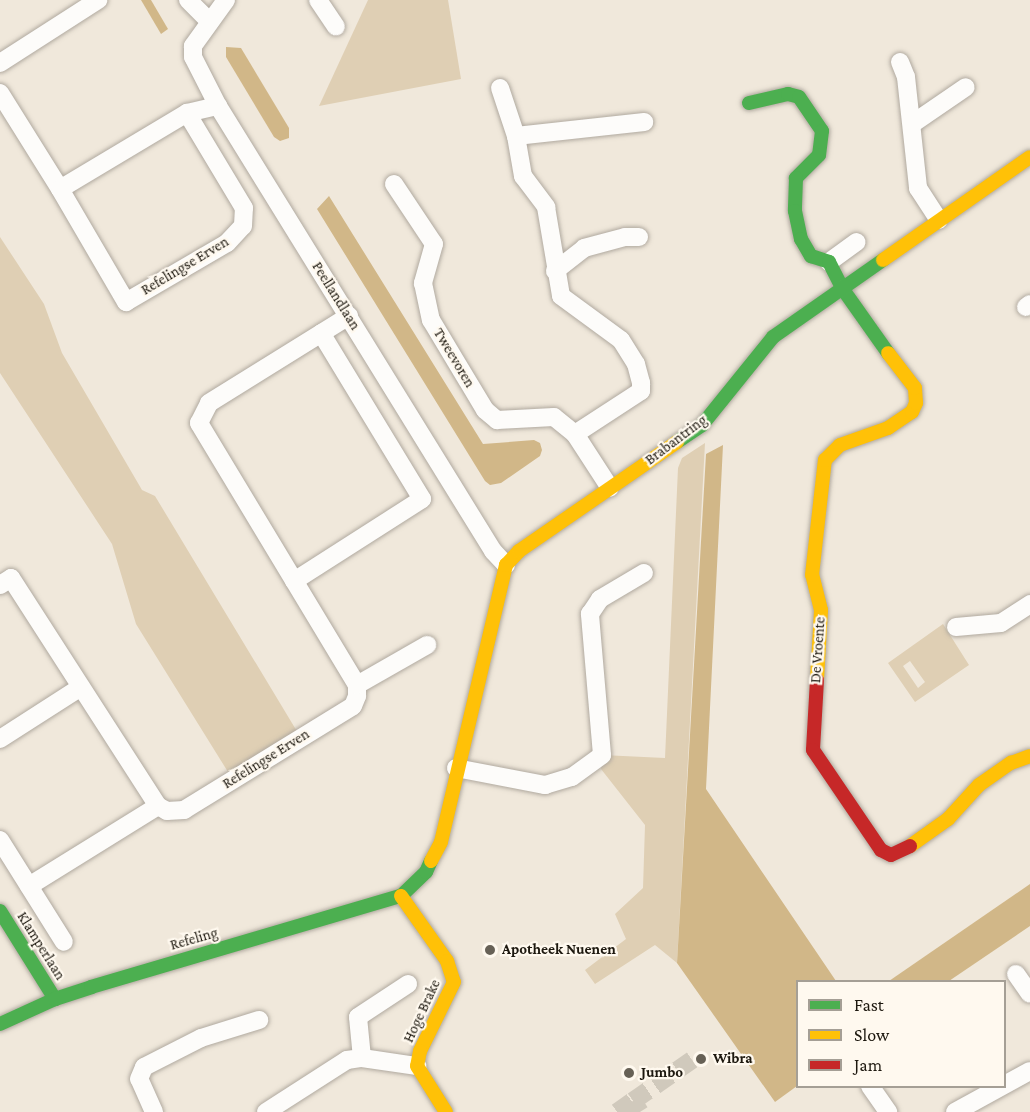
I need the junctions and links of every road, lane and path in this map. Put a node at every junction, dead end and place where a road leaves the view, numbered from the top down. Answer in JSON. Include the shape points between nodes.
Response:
{"nodes":[{"id":1,"x":98,"y":0,"type":"edge"},
{"id":2,"x":188,"y":0,"type":"edge"},
{"id":3,"x":226,"y":0,"type":"edge"},
{"id":4,"x":318,"y":0,"type":"edge"},
{"id":5,"x":210,"y":22,"type":"junction"},
{"id":6,"x":336,"y":27,"type":"dead end"},
{"id":7,"x":900,"y":62,"type":"dead end"},
{"id":8,"x":0,"y":63,"type":"edge"},
{"id":9,"x":966,"y":87,"type":"dead end"},
{"id":10,"x":500,"y":88,"type":"dead end"},
{"id":11,"x":0,"y":93,"type":"edge"},
{"id":12,"x":749,"y":104,"type":"dead end"},
{"id":13,"x":218,"y":106,"type":"junction"},
{"id":14,"x":187,"y":113,"type":"junction"},
{"id":15,"x":644,"y":122,"type":"dead end"},
{"id":16,"x":912,"y":124,"type":"junction"},
{"id":17,"x":516,"y":136,"type":"junction"},
{"id":18,"x":1030,"y":157,"type":"edge"},
{"id":19,"x":394,"y":184,"type":"dead end"},
{"id":20,"x":60,"y":189,"type":"junction"},
{"id":21,"x":939,"y":220,"type":"junction"},
{"id":22,"x":639,"y":237,"type":"dead end"},
{"id":23,"x":857,"y":242,"type":"dead end"},
{"id":24,"x":829,"y":262,"type":"junction"},
{"id":25,"x":555,"y":271,"type":"junction"},
{"id":26,"x":842,"y":288,"type":"junction"},
{"id":27,"x":349,"y":316,"type":"junction"},
{"id":28,"x":321,"y":333,"type":"junction"},
{"id":29,"x":575,"y":434,"type":"junction"},
{"id":30,"x":610,"y":488,"type":"junction"},
{"id":31,"x":506,"y":565,"type":"junction"},
{"id":32,"x":644,"y":573,"type":"dead end"},
{"id":33,"x":294,"y":581,"type":"junction"},
{"id":34,"x":0,"y":585,"type":"edge"},
{"id":35,"x":1030,"y":604,"type":"edge"},
{"id":36,"x":956,"y":627,"type":"dead end"},
{"id":37,"x":427,"y":645,"type":"dead end"},
{"id":38,"x":357,"y":685,"type":"junction"},
{"id":39,"x":81,"y":687,"type":"junction"},
{"id":40,"x":0,"y":739,"type":"edge"},
{"id":41,"x":1030,"y":756,"type":"edge"},
{"id":42,"x":456,"y":768,"type":"junction"},
{"id":43,"x":158,"y":806,"type":"junction"},
{"id":44,"x":0,"y":840,"type":"edge"},
{"id":45,"x":29,"y":886,"type":"junction"},
{"id":46,"x":401,"y":896,"type":"junction"},
{"id":47,"x":0,"y":911,"type":"edge"},
{"id":48,"x":64,"y":942,"type":"dead end"},
{"id":49,"x":1016,"y":974,"type":"dead end"},
{"id":50,"x":408,"y":984,"type":"dead end"},
{"id":51,"x":1030,"y":994,"type":"edge"},
{"id":52,"x":55,"y":999,"type":"junction"},
{"id":53,"x":258,"y":1020,"type":"dead end"},
{"id":54,"x":0,"y":1024,"type":"edge"},
{"id":55,"x":362,"y":1058,"type":"junction"},
{"id":56,"x":417,"y":1066,"type":"junction"},
{"id":57,"x":1030,"y":1071,"type":"edge"},
{"id":58,"x":1006,"y":1084,"type":"edge"},
{"id":59,"x":871,"y":1088,"type":"edge"},
{"id":60,"x":999,"y":1088,"type":"edge"},
{"id":61,"x":154,"y":1112,"type":"edge"},
{"id":62,"x":266,"y":1112,"type":"edge"},
{"id":63,"x":446,"y":1112,"type":"edge"},
{"id":64,"x":888,"y":1112,"type":"edge"},
{"id":65,"x":955,"y":1112,"type":"edge"}],
"edges":[{"from":1,"to":8,"type":"street"},
{"from":2,"to":5,"type":"street"},
{"from":3,"to":5,"type":"street"},
{"from":4,"to":6,"type":"street"},
{"from":5,"to":13,"type":"street","name":"Peellandlaan","via":[[194,46],[193,57]]},
{"from":7,"to":16,"type":"street","via":[[906,77]]},
{"from":9,"to":16,"type":"street"},
{"from":10,"to":17,"type":"street"},
{"from":11,"to":20,"type":"street","name":"Refelingse Erven"},
{"from":12,"to":24,"type":"street","via":[[789,94],[799,98],[822,131],[819,155],[796,178],[795,212],[801,239],[811,256]]},
{"from":13,"to":14,"type":"street"},
{"from":13,"to":27,"type":"street","name":"Peellandlaan"},
{"from":14,"to":20,"type":"street"},
{"from":14,"to":20,"type":"street","name":"Refelingse Erven","via":[[244,208],[243,226],[227,243],[126,302]]},
{"from":15,"to":17,"type":"street"},
{"from":16,"to":21,"type":"street","via":[[918,188]]},
{"from":17,"to":25,"type":"street","via":[[523,176],[546,207]]},
{"from":18,"to":21,"type":"street","name":"Brabantring"},
{"from":19,"to":29,"type":"street","name":"Tweevoren","via":[[434,244],[423,283],[431,320],[485,410],[497,420],[554,417]]},
{"from":21,"to":26,"type":"street","name":"Brabantring"},
{"from":22,"to":25,"type":"street","via":[[584,248]]},
{"from":23,"to":24,"type":"street"},
{"from":24,"to":26,"type":"street"},
{"from":25,"to":29,"type":"street","via":[[561,296],[621,340],[636,364],[641,383],[641,391]]},
{"from":26,"to":30,"type":"street","name":"Brabantring","via":[[773,336],[702,424]]},
{"from":26,"to":41,"type":"street","name":"De Vroente","via":[[915,388],[916,403],[912,412],[888,428],[840,445],[825,460],[812,575],[821,610],[813,750],[881,850],[891,855],[905,850],[948,819],[979,785],[1011,763]]},
{"from":27,"to":28,"type":"street"},
{"from":27,"to":31,"type":"street","name":"Peellandlaan","via":[[493,551]]},
{"from":28,"to":33,"type":"street","via":[[209,403],[199,423]]},
{"from":28,"to":33,"type":"street","via":[[422,499]]},
{"from":29,"to":30,"type":"street","name":"Tweevoren"},
{"from":30,"to":31,"type":"street","name":"Brabantring","via":[[519,551]]},
{"from":31,"to":42,"type":"street"},
{"from":32,"to":42,"type":"street","via":[[600,599],[590,614],[602,754],[572,777],[545,785]]},
{"from":33,"to":38,"type":"street"},
{"from":34,"to":39,"type":"street","via":[[11,578]]},
{"from":35,"to":36,"type":"street","via":[[1001,623]]},
{"from":37,"to":38,"type":"street"},
{"from":38,"to":43,"type":"street","name":"Refelingse Erven","via":[[353,706],[184,810],[167,811]]},
{"from":39,"to":40,"type":"street"},
{"from":39,"to":43,"type":"street"},
{"from":42,"to":46,"type":"street","via":[[441,842],[426,872]]},
{"from":43,"to":45,"type":"street"},
{"from":44,"to":45,"type":"street"},
{"from":45,"to":48,"type":"street"},
{"from":46,"to":52,"type":"street","name":"Refeling"},
{"from":46,"to":56,"type":"street","name":"Hoge Brake","via":[[447,961],[454,982],[420,1051]]},
{"from":47,"to":52,"type":"street","name":"Klamperlaan"},
{"from":49,"to":51,"type":"street"},
{"from":50,"to":55,"type":"street","via":[[358,1017]]},
{"from":52,"to":54,"type":"street","name":"Refeling"},
{"from":53,"to":61,"type":"street","via":[[201,1038],[144,1067],[139,1079]]},
{"from":55,"to":56,"type":"street"},
{"from":55,"to":62,"type":"street","via":[[346,1059]]},
{"from":56,"to":63,"type":"street","name":"Hoge Brake"},
{"from":57,"to":58,"type":"street"},
{"from":59,"to":64,"type":"street"},
{"from":60,"to":65,"type":"street"}]}
